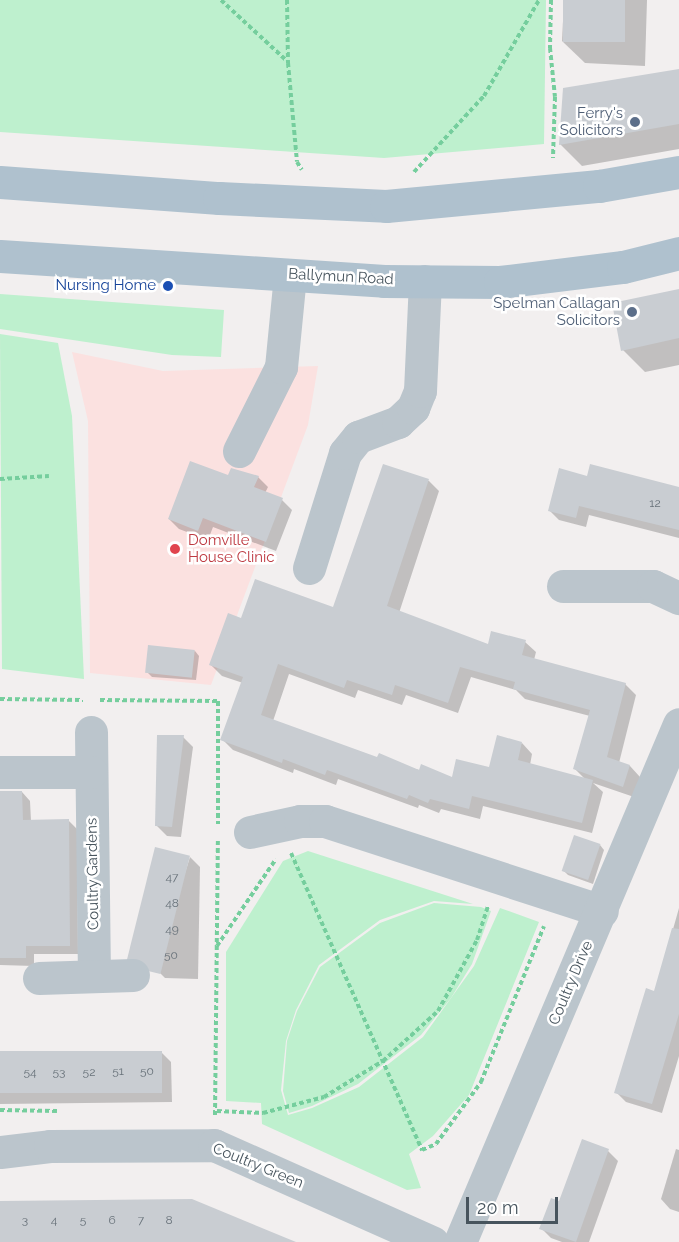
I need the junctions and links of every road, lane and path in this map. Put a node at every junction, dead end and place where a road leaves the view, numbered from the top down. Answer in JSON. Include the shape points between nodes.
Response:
{"nodes":[{"id":1,"x":222,"y":0,"type":"edge"},
{"id":2,"x":287,"y":0,"type":"edge"},
{"id":3,"x":539,"y":0,"type":"edge"},
{"id":4,"x":551,"y":0,"type":"edge"},
{"id":5,"x":288,"y":63,"type":"junction"},
{"id":6,"x":552,"y":164,"type":"dead end"},
{"id":7,"x":679,"y":172,"type":"edge"},
{"id":8,"x":304,"y":173,"type":"dead end"},
{"id":9,"x":411,"y":175,"type":"dead end"},
{"id":10,"x":0,"y":182,"type":"edge"},
{"id":11,"x":679,"y":253,"type":"edge"},
{"id":12,"x":0,"y":256,"type":"edge"},
{"id":13,"x":290,"y":275,"type":"junction"},
{"id":14,"x":425,"y":281,"type":"junction"},
{"id":15,"x":239,"y":451,"type":"dead end"},
{"id":16,"x":49,"y":476,"type":"dead end"},
{"id":17,"x":0,"y":479,"type":"edge"},
{"id":18,"x":309,"y":568,"type":"dead end"},
{"id":19,"x":563,"y":586,"type":"dead end"},
{"id":20,"x":679,"y":598,"type":"edge"},
{"id":21,"x":0,"y":699,"type":"edge"},
{"id":22,"x":679,"y":724,"type":"edge"},
{"id":23,"x":92,"y":732,"type":"dead end"},
{"id":24,"x":0,"y":772,"type":"edge"},
{"id":25,"x":91,"y":772,"type":"junction"},
{"id":26,"x":250,"y":832,"type":"dead end"},
{"id":27,"x":287,"y":843,"type":"dead end"},
{"id":28,"x":281,"y":853,"type":"dead end"},
{"id":29,"x":490,"y":901,"type":"dead end"},
{"id":30,"x":602,"y":911,"type":"junction"},
{"id":31,"x":547,"y":920,"type":"dead end"},
{"id":32,"x":217,"y":946,"type":"junction"},
{"id":33,"x":133,"y":975,"type":"dead end"},
{"id":34,"x":94,"y":976,"type":"junction"},
{"id":35,"x":39,"y":978,"type":"dead end"},
{"id":36,"x":383,"y":1061,"type":"junction"},
{"id":37,"x":216,"y":1111,"type":"junction"},
{"id":38,"x":209,"y":1145,"type":"junction"},
{"id":39,"x":0,"y":1152,"type":"edge"},
{"id":40,"x":432,"y":1242,"type":"edge"},
{"id":41,"x":460,"y":1242,"type":"edge"}],
"edges":[{"from":1,"to":5,"type":"path"},
{"from":2,"to":5,"type":"path"},
{"from":3,"to":9,"type":"path","via":[[484,96]]},
{"from":4,"to":6,"type":"path","via":[[555,97]]},
{"from":5,"to":8,"type":"path","via":[[297,162]]},
{"from":7,"to":10,"type":"main road","via":[[599,186],[386,206]]},
{"from":11,"to":14,"type":"main road","name":"Ballymun Road","via":[[623,267],[500,282]]},
{"from":12,"to":13,"type":"main road","name":"Ballymun Road"},
{"from":13,"to":14,"type":"main road","name":"Ballymun Road"},
{"from":13,"to":15,"type":"street","via":[[281,367]]},
{"from":14,"to":18,"type":"street","via":[[420,391],[413,408],[398,422],[358,437],[345,453]]},
{"from":16,"to":17,"type":"path"},
{"from":19,"to":20,"type":"street","via":[[653,585]]},
{"from":21,"to":32,"type":"path","via":[[218,701]]},
{"from":22,"to":30,"type":"street","name":"Coultry Drive"},
{"from":23,"to":25,"type":"street","name":"Coultry Gardens"},
{"from":24,"to":25,"type":"street"},
{"from":25,"to":34,"type":"street","name":"Coultry Gardens"},
{"from":26,"to":30,"type":"street","via":[[300,820],[325,821]]},
{"from":27,"to":36,"type":"path"},
{"from":28,"to":32,"type":"path"},
{"from":29,"to":36,"type":"path","via":[[477,940],[438,1011]]},
{"from":30,"to":41,"type":"street","name":"Coultry Drive"},
{"from":31,"to":36,"type":"path","via":[[481,1082],[436,1144],[422,1150]]},
{"from":32,"to":37,"type":"path"},
{"from":33,"to":34,"type":"street"},
{"from":34,"to":35,"type":"street"},
{"from":36,"to":37,"type":"path","via":[[324,1097],[263,1113]]},
{"from":37,"to":38,"type":"path"},
{"from":38,"to":39,"type":"street","name":"Coultry Green","via":[[50,1146]]},
{"from":38,"to":40,"type":"street","name":"Coultry Green"}]}
